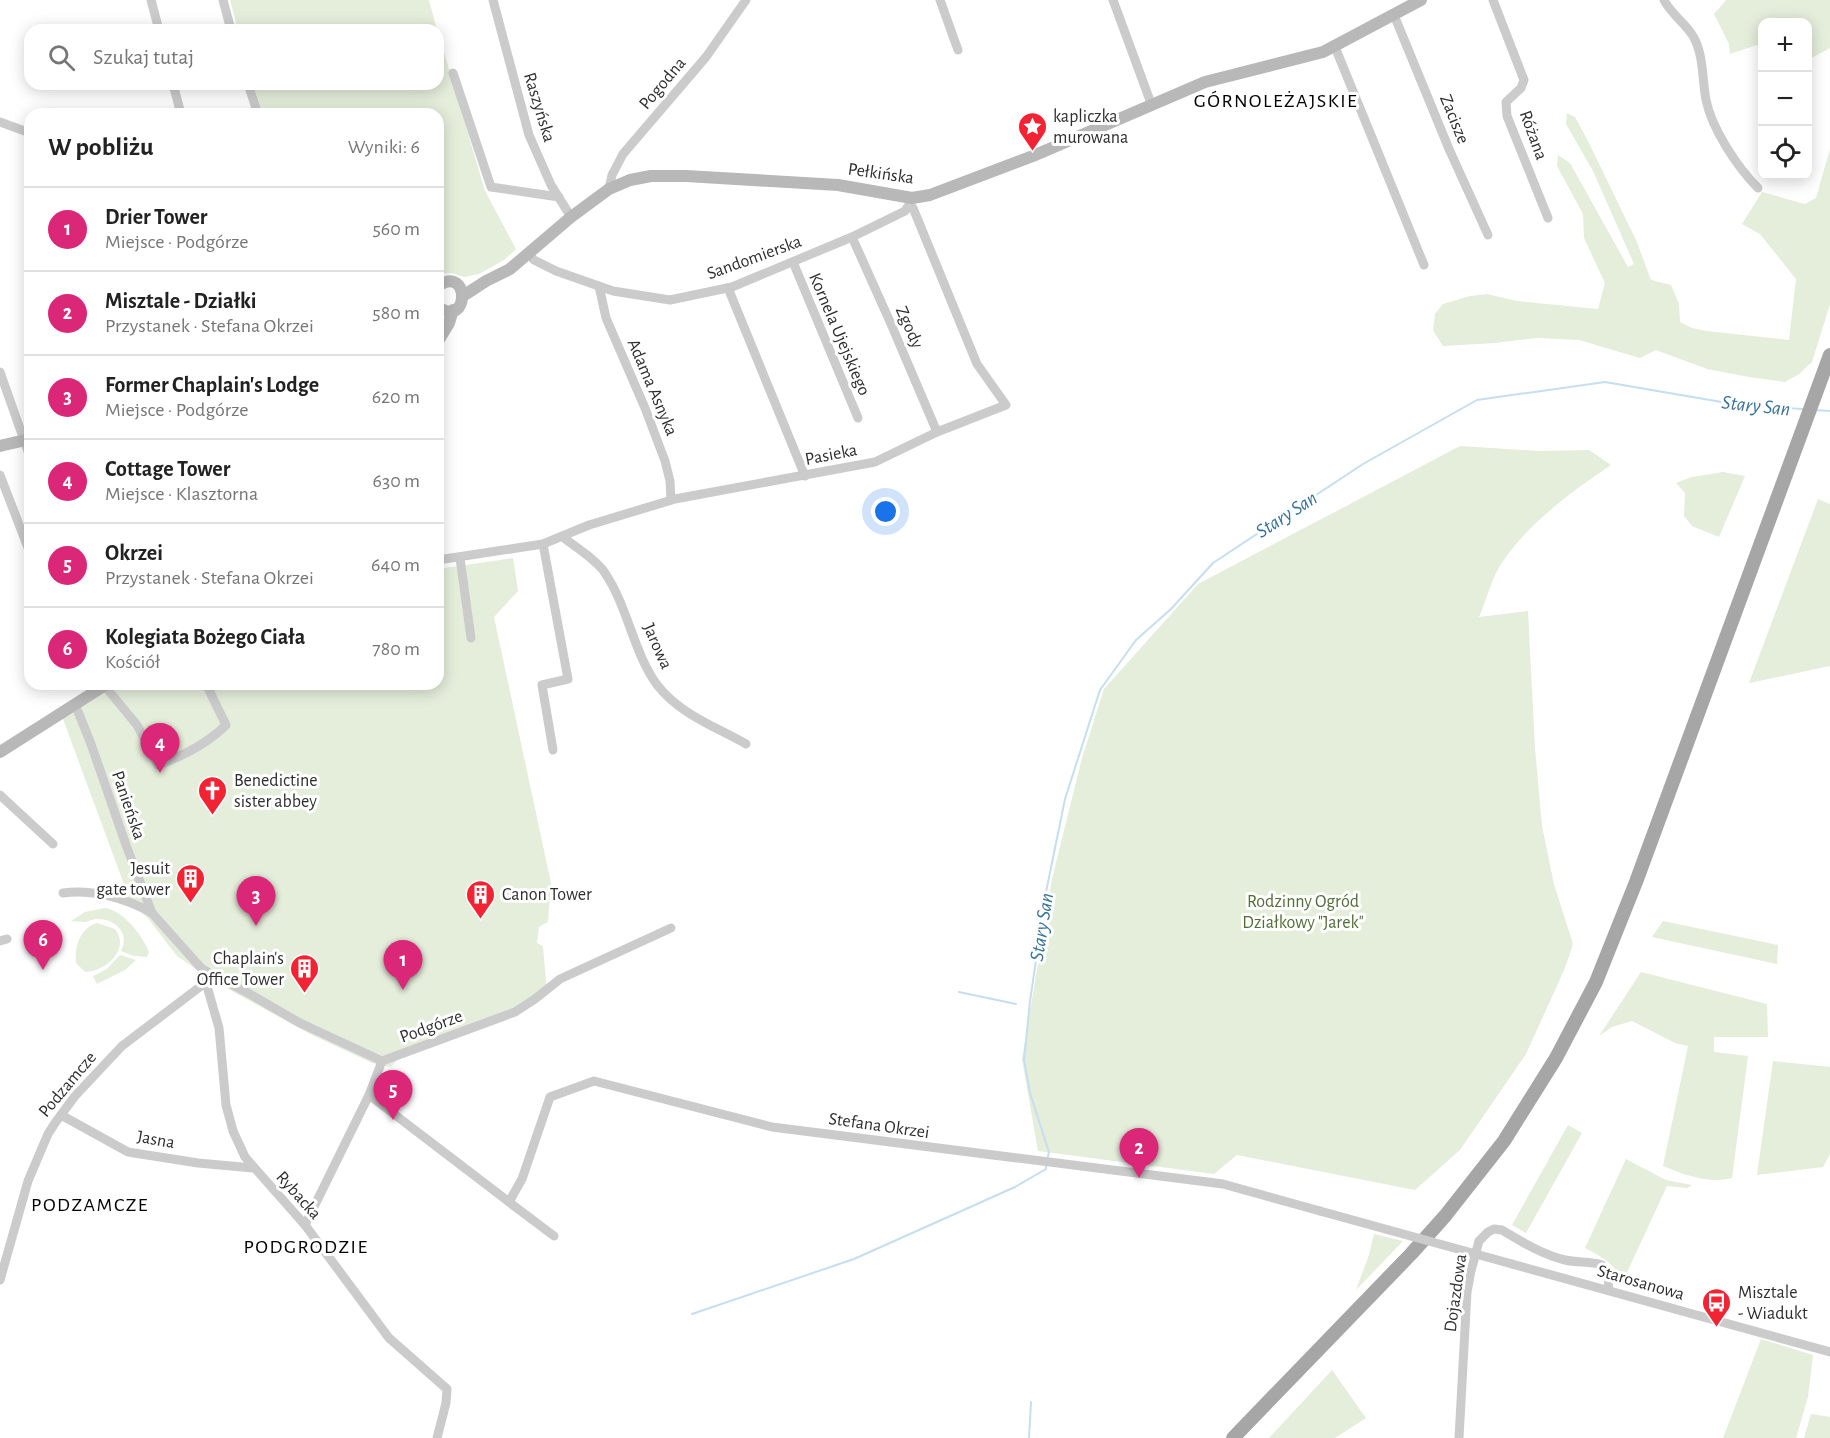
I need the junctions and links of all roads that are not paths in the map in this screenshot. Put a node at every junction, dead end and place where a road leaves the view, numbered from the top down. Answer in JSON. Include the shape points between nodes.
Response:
{"nodes":[{"id":1,"x":151,"y":0,"type":"edge"},
{"id":2,"x":223,"y":0,"type":"edge"},
{"id":3,"x":493,"y":0,"type":"edge"},
{"id":4,"x":746,"y":0,"type":"edge"},
{"id":5,"x":940,"y":0,"type":"edge"},
{"id":6,"x":1113,"y":0,"type":"edge"},
{"id":7,"x":1421,"y":0,"type":"edge"},
{"id":8,"x":1493,"y":0,"type":"edge"},
{"id":9,"x":1664,"y":0,"type":"edge"},
{"id":10,"x":1394,"y":15,"type":"junction"},
{"id":11,"x":157,"y":24,"type":"edge"},
{"id":12,"x":229,"y":24,"type":"edge"},
{"id":13,"x":1335,"y":47,"type":"junction"},
{"id":14,"x":958,"y":50,"type":"dead end"},
{"id":15,"x":453,"y":73,"type":"dead end"},
{"id":16,"x":175,"y":90,"type":"edge"},
{"id":17,"x":250,"y":90,"type":"edge"},
{"id":18,"x":1152,"y":106,"type":"junction"},
{"id":19,"x":179,"y":108,"type":"edge"},
{"id":20,"x":256,"y":108,"type":"edge"},
{"id":21,"x":0,"y":122,"type":"edge"},
{"id":22,"x":24,"y":130,"type":"edge"},
{"id":23,"x":1758,"y":188,"type":"dead end"},
{"id":24,"x":609,"y":189,"type":"junction"},
{"id":25,"x":559,"y":197,"type":"junction"},
{"id":26,"x":911,"y":202,"type":"junction"},
{"id":27,"x":571,"y":217,"type":"junction"},
{"id":28,"x":1548,"y":218,"type":"dead end"},
{"id":29,"x":1488,"y":236,"type":"dead end"},
{"id":30,"x":852,"y":237,"type":"junction"},
{"id":31,"x":528,"y":253,"type":"junction"},
{"id":32,"x":793,"y":262,"type":"junction"},
{"id":33,"x":1424,"y":265,"type":"dead end"},
{"id":34,"x":444,"y":283,"type":"edge"},
{"id":35,"x":599,"y":286,"type":"junction"},
{"id":36,"x":728,"y":288,"type":"junction"},
{"id":37,"x":461,"y":291,"type":"junction"},
{"id":38,"x":445,"y":309,"type":"edge"},
{"id":39,"x":444,"y":331,"type":"edge"},
{"id":40,"x":1830,"y":356,"type":"edge"},
{"id":41,"x":0,"y":372,"type":"edge"},
{"id":42,"x":858,"y":418,"type":"dead end"},
{"id":43,"x":24,"y":432,"type":"edge"},
{"id":44,"x":937,"y":432,"type":"junction"},
{"id":45,"x":24,"y":441,"type":"edge"},
{"id":46,"x":0,"y":446,"type":"edge"},
{"id":47,"x":0,"y":475,"type":"edge"},
{"id":48,"x":805,"y":476,"type":"junction"},
{"id":49,"x":671,"y":501,"type":"junction"},
{"id":50,"x":24,"y":537,"type":"edge"},
{"id":51,"x":563,"y":537,"type":"junction"},
{"id":52,"x":543,"y":544,"type":"junction"},
{"id":53,"x":460,"y":558,"type":"junction"},
{"id":54,"x":444,"y":559,"type":"edge"},
{"id":55,"x":471,"y":638,"type":"dead end"},
{"id":56,"x":96,"y":690,"type":"edge"},
{"id":57,"x":110,"y":690,"type":"edge"},
{"id":58,"x":209,"y":690,"type":"edge"},
{"id":59,"x":75,"y":704,"type":"junction"},
{"id":60,"x":746,"y":744,"type":"dead end"},
{"id":61,"x":553,"y":750,"type":"dead end"},
{"id":62,"x":1,"y":753,"type":"edge"},
{"id":63,"x":0,"y":795,"type":"edge"},
{"id":64,"x":53,"y":844,"type":"dead end"},
{"id":65,"x":63,"y":893,"type":"dead end"},
{"id":66,"x":152,"y":913,"type":"junction"},
{"id":67,"x":671,"y":928,"type":"dead end"},
{"id":68,"x":202,"y":969,"type":"junction"},
{"id":69,"x":205,"y":983,"type":"junction"},
{"id":70,"x":382,"y":1060,"type":"junction"},
{"id":71,"x":369,"y":1095,"type":"junction"},
{"id":72,"x":61,"y":1115,"type":"junction"},
{"id":73,"x":253,"y":1168,"type":"junction"},
{"id":74,"x":509,"y":1202,"type":"junction"},
{"id":75,"x":1320,"y":1211,"type":"joint"},
{"id":76,"x":305,"y":1225,"type":"junction"},
{"id":77,"x":554,"y":1236,"type":"dead end"},
{"id":78,"x":0,"y":1280,"type":"edge"},
{"id":79,"x":1608,"y":1290,"type":"junction"},
{"id":80,"x":1830,"y":1352,"type":"edge"},
{"id":81,"x":437,"y":1438,"type":"edge"},
{"id":82,"x":1233,"y":1438,"type":"edge"},
{"id":83,"x":1459,"y":1438,"type":"edge"}],
"edges":[{"from":1,"to":11,"type":"street"},
{"from":2,"to":12,"type":"street"},
{"from":3,"to":25,"type":"street","name":"Raszyńska","via":[[529,135]]},
{"from":4,"to":24,"type":"street","name":"Pogodna","via":[[706,57],[623,154]]},
{"from":5,"to":14,"type":"street"},
{"from":6,"to":18,"type":"street"},
{"from":7,"to":10,"type":"street","name":"Pełkińska"},
{"from":8,"to":28,"type":"street","name":"Różana","via":[[1524,80],[1506,102],[1507,116]]},
{"from":9,"to":23,"type":"street","via":[[1693,37],[1701,59],[1706,102],[1715,125],[1742,172]]},
{"from":10,"to":13,"type":"street","name":"Pełkińska"},
{"from":10,"to":29,"type":"street","name":"Zacisze"},
{"from":13,"to":18,"type":"street","name":"Pełkińska","via":[[1215,78]]},
{"from":13,"to":33,"type":"street"},
{"from":15,"to":25,"type":"street","via":[[490,187]]},
{"from":16,"to":19,"type":"street"},
{"from":17,"to":20,"type":"street"},
{"from":18,"to":26,"type":"street","name":"Pełkińska"},
{"from":21,"to":22,"type":"street"},
{"from":24,"to":26,"type":"street","name":"Pełkińska","via":[[651,176],[686,176],[838,185]]},
{"from":24,"to":27,"type":"street","name":"Pełkińska"},
{"from":25,"to":27,"type":"street","name":"Raszyńska"},
{"from":26,"to":30,"type":"street","name":"Sandomierska","via":[[905,211]]},
{"from":26,"to":44,"type":"street","name":"Pasieka","via":[[977,364],[1006,405]]},
{"from":27,"to":31,"type":"street","name":"Pełkińska"},
{"from":30,"to":32,"type":"street","name":"Sandomierska"},
{"from":30,"to":44,"type":"street","name":"Zgody"},
{"from":31,"to":35,"type":"street","name":"Sandomierska","via":[[556,271]]},
{"from":31,"to":37,"type":"street","name":"Pełkińska","via":[[510,268]]},
{"from":32,"to":36,"type":"street","name":"Sandomierska"},
{"from":32,"to":42,"type":"street","name":"Kornela Ujejskiego"},
{"from":34,"to":37,"type":"street","via":[[448,281]]},
{"from":35,"to":36,"type":"street","name":"Sandomierska","via":[[670,300]]},
{"from":35,"to":49,"type":"street","name":"Adama Asnyka","via":[[606,318],[665,461]]},
{"from":36,"to":48,"type":"street"},
{"from":37,"to":38,"type":"street","via":[[460,305]]},
{"from":38,"to":39,"type":"street","via":[[449,323]]},
{"from":40,"to":82,"type":"main road","via":[[1613,940],[1556,1058],[1504,1141],[1445,1216]]},
{"from":41,"to":43,"type":"street"},
{"from":44,"to":48,"type":"street","name":"Pasieka","via":[[875,462]]},
{"from":45,"to":46,"type":"street"},
{"from":47,"to":50,"type":"street"},
{"from":48,"to":49,"type":"street","name":"Pasieka"},
{"from":49,"to":51,"type":"street","name":"Pasieka","via":[[589,525]]},
{"from":51,"to":52,"type":"street","name":"Pasieka"},
{"from":51,"to":60,"type":"street","name":"Jarowa","via":[[604,570],[658,687],[683,710]]},
{"from":52,"to":53,"type":"street","name":"Pasieka"},
{"from":52,"to":61,"type":"street","via":[[568,679],[542,685]]},
{"from":53,"to":54,"type":"street","name":"Pasieka"},
{"from":53,"to":55,"type":"street"},
{"from":56,"to":59,"type":"street"},
{"from":57,"to":58,"type":"street","via":[[136,724],[158,765],[213,739],[226,726]]},
{"from":59,"to":62,"type":"street"},
{"from":59,"to":66,"type":"street","name":"Panieńska"},
{"from":63,"to":64,"type":"street"},
{"from":65,"to":66,"type":"street","via":[[134,903]]},
{"from":66,"to":68,"type":"street","name":"Panieńska"},
{"from":67,"to":70,"type":"street","name":"Podgórze","via":[[560,979],[515,1012]]},
{"from":68,"to":69,"type":"street","name":"Rybacka"},
{"from":68,"to":70,"type":"street","name":"Podgórze","via":[[300,1023]]},
{"from":69,"to":72,"type":"street","name":"Podzamcze","via":[[122,1046]]},
{"from":69,"to":73,"type":"street","name":"Rybacka","via":[[219,1028],[225,1105],[233,1131]]},
{"from":70,"to":71,"type":"street"},
{"from":71,"to":74,"type":"street"},
{"from":71,"to":76,"type":"street"},
{"from":72,"to":73,"type":"street","name":"Jasna","via":[[128,1152]]},
{"from":72,"to":78,"type":"street","name":"Podzamcze","via":[[48,1134],[28,1181]]},
{"from":73,"to":76,"type":"street","name":"Rybacka"},
{"from":74,"to":75,"type":"street","name":"Stefana Okrzei","via":[[522,1179],[550,1097],[594,1081],[772,1127],[1223,1184]]},
{"from":74,"to":77,"type":"street"},
{"from":75,"to":79,"type":"street","name":"Starosanowa","bridge":true},
{"from":76,"to":81,"type":"street","name":"Rybacka","via":[[389,1338],[447,1389]]},
{"from":79,"to":80,"type":"street","name":"Starosanowa"},
{"from":79,"to":83,"type":"street","name":"Dojazdowa","via":[[1609,1279],[1602,1265],[1547,1255],[1502,1230],[1488,1232],[1479,1241],[1467,1292]]}]}
